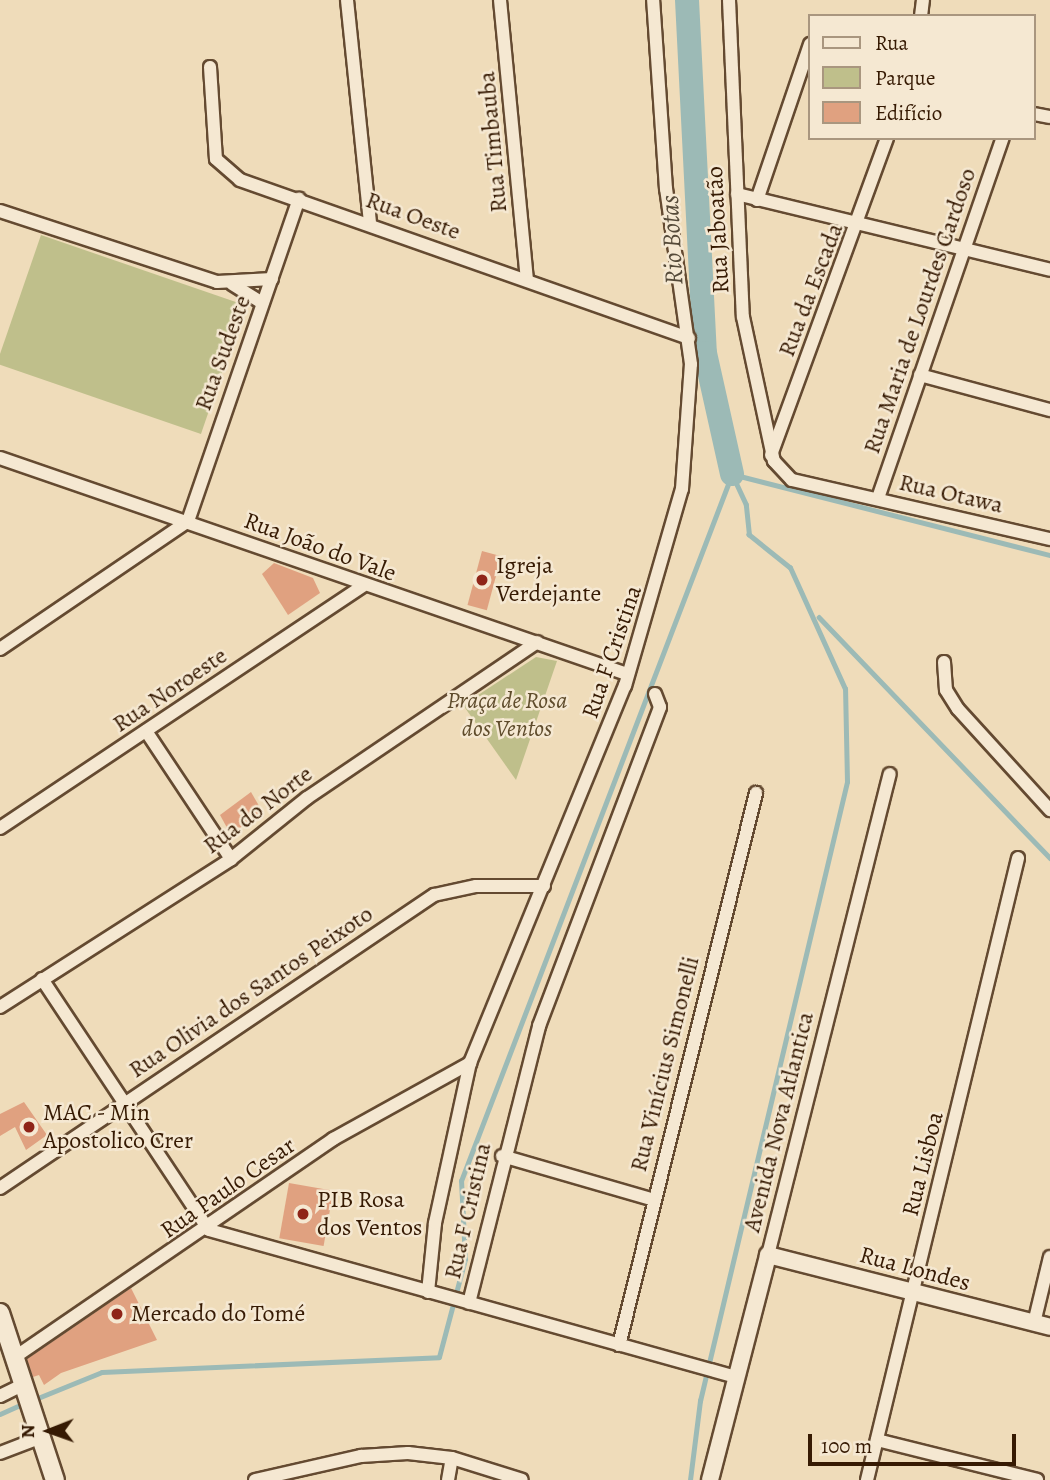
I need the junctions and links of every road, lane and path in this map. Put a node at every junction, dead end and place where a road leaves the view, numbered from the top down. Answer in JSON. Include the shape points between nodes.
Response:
{"nodes":[{"id":1,"x":347,"y":0,"type":"edge"},
{"id":2,"x":500,"y":0,"type":"edge"},
{"id":3,"x":653,"y":0,"type":"edge"},
{"id":4,"x":729,"y":0,"type":"edge"},
{"id":5,"x":808,"y":50,"type":"edge"},
{"id":6,"x":210,"y":67,"type":"dead end"},
{"id":7,"x":886,"y":140,"type":"edge"},
{"id":8,"x":1002,"y":140,"type":"edge"},
{"id":9,"x":737,"y":194,"type":"junction"},
{"id":10,"x":299,"y":199,"type":"junction"},
{"id":11,"x":757,"y":200,"type":"junction"},
{"id":12,"x":0,"y":211,"type":"edge"},
{"id":13,"x":370,"y":222,"type":"junction"},
{"id":14,"x":858,"y":226,"type":"junction"},
{"id":15,"x":962,"y":250,"type":"junction"},
{"id":16,"x":1050,"y":270,"type":"edge"},
{"id":17,"x":272,"y":279,"type":"junction"},
{"id":18,"x":527,"y":280,"type":"junction"},
{"id":19,"x":232,"y":284,"type":"junction"},
{"id":20,"x":263,"y":303,"type":"junction"},
{"id":21,"x":689,"y":338,"type":"junction"},
{"id":22,"x":920,"y":375,"type":"junction"},
{"id":23,"x":1050,"y":410,"type":"edge"},
{"id":24,"x":771,"y":456,"type":"junction"},
{"id":25,"x":0,"y":458,"type":"edge"},
{"id":26,"x":878,"y":498,"type":"junction"},
{"id":27,"x":187,"y":521,"type":"junction"},
{"id":28,"x":1050,"y":539,"type":"edge"},
{"id":29,"x":363,"y":586,"type":"junction"},
{"id":30,"x":537,"y":642,"type":"junction"},
{"id":31,"x":0,"y":649,"type":"edge"},
{"id":32,"x":944,"y":662,"type":"dead end"},
{"id":33,"x":627,"y":674,"type":"junction"},
{"id":34,"x":655,"y":694,"type":"dead end"},
{"id":35,"x":146,"y":731,"type":"junction"},
{"id":36,"x":890,"y":774,"type":"dead end"},
{"id":37,"x":756,"y":793,"type":"dead end"},
{"id":38,"x":1050,"y":809,"type":"edge"},
{"id":39,"x":0,"y":828,"type":"edge"},
{"id":40,"x":1018,"y":858,"type":"dead end"},
{"id":41,"x":231,"y":859,"type":"junction"},
{"id":42,"x":544,"y":886,"type":"junction"},
{"id":43,"x":42,"y":979,"type":"junction"},
{"id":44,"x":0,"y":1007,"type":"edge"},
{"id":45,"x":470,"y":1063,"type":"junction"},
{"id":46,"x":127,"y":1102,"type":"junction"},
{"id":47,"x":502,"y":1156,"type":"junction"},
{"id":48,"x":0,"y":1188,"type":"edge"},
{"id":49,"x":654,"y":1200,"type":"junction"},
{"id":50,"x":209,"y":1230,"type":"junction"},
{"id":51,"x":768,"y":1255,"type":"junction"},
{"id":52,"x":1050,"y":1257,"type":"edge"},
{"id":53,"x":432,"y":1293,"type":"junction"},
{"id":54,"x":913,"y":1293,"type":"junction"},
{"id":55,"x":465,"y":1302,"type":"junction"},
{"id":56,"x":0,"y":1313,"type":"edge"},
{"id":57,"x":1042,"y":1325,"type":"edge"},
{"id":58,"x":619,"y":1345,"type":"junction"},
{"id":59,"x":15,"y":1357,"type":"junction"},
{"id":60,"x":728,"y":1375,"type":"junction"},
{"id":61,"x":26,"y":1386,"type":"junction"},
{"id":62,"x":0,"y":1396,"type":"edge"},
{"id":63,"x":41,"y":1430,"type":"junction"},
{"id":64,"x":877,"y":1440,"type":"junction"},
{"id":65,"x":0,"y":1453,"type":"edge"},
{"id":66,"x":452,"y":1458,"type":"junction"},
{"id":67,"x":55,"y":1480,"type":"edge"},
{"id":68,"x":255,"y":1480,"type":"edge"},
{"id":69,"x":448,"y":1480,"type":"edge"},
{"id":70,"x":522,"y":1480,"type":"edge"},
{"id":71,"x":709,"y":1480,"type":"edge"},
{"id":72,"x":867,"y":1480,"type":"edge"},
{"id":73,"x":1037,"y":1480,"type":"edge"}],
"edges":[{"from":1,"to":13,"type":"street"},
{"from":2,"to":18,"type":"street","name":"Rua Timbauba"},
{"from":3,"to":21,"type":"street","name":"Rua F Cristina","via":[[666,189]]},
{"from":4,"to":9,"type":"street","name":"Rua Jaboatão"},
{"from":5,"to":11,"type":"street"},
{"from":6,"to":10,"type":"street","name":"Rua Oeste","via":[[216,159],[240,180]]},
{"from":7,"to":14,"type":"street","name":"Rua da Escada"},
{"from":8,"to":15,"type":"street","name":"Rua Maria de Lourdes Cardoso"},
{"from":9,"to":11,"type":"street"},
{"from":9,"to":24,"type":"street","name":"Rua Jaboatão","via":[[743,317]]},
{"from":10,"to":13,"type":"street","name":"Rua Oeste"},
{"from":10,"to":17,"type":"street","name":"Rua Sudeste"},
{"from":11,"to":14,"type":"street"},
{"from":12,"to":19,"type":"street"},
{"from":13,"to":18,"type":"street","name":"Rua Oeste"},
{"from":14,"to":15,"type":"street"},
{"from":14,"to":24,"type":"street","name":"Rua da Escada"},
{"from":15,"to":16,"type":"street"},
{"from":15,"to":22,"type":"street","name":"Rua Maria de Lourdes Cardoso"},
{"from":17,"to":19,"type":"street"},
{"from":17,"to":20,"type":"street","name":"Rua Sudeste"},
{"from":18,"to":21,"type":"street","name":"Rua Oeste"},
{"from":19,"to":20,"type":"street"},
{"from":20,"to":27,"type":"street","name":"Rua Sudeste"},
{"from":21,"to":33,"type":"street","name":"Rua F Cristina","via":[[691,402],[682,489]]},
{"from":22,"to":23,"type":"street"},
{"from":22,"to":26,"type":"street","name":"Rua Maria de Lourdes Cardoso"},
{"from":24,"to":26,"type":"street","name":"Rua Otawa","via":[[792,480]]},
{"from":25,"to":27,"type":"street","name":"Rua João do Vale"},
{"from":26,"to":28,"type":"street","name":"Rua Otawa"},
{"from":27,"to":29,"type":"street","name":"Rua João do Vale"},
{"from":27,"to":31,"type":"street"},
{"from":29,"to":30,"type":"street","name":"Rua João do Vale"},
{"from":29,"to":35,"type":"street","name":"Rua Noroeste"},
{"from":30,"to":33,"type":"street","name":"Rua João do Vale"},
{"from":30,"to":41,"type":"street","name":"Rua do Norte","via":[[307,798]]},
{"from":32,"to":38,"type":"street","via":[[946,690],[958,709]]},
{"from":33,"to":42,"type":"street","name":"Rua F Cristina"},
{"from":34,"to":47,"type":"street","name":"Rua F Cristina","via":[[660,706],[539,1026]]},
{"from":35,"to":39,"type":"street","name":"Rua Noroeste"},
{"from":35,"to":41,"type":"street"},
{"from":36,"to":51,"type":"street","name":"Avenida Nova Atlantica"},
{"from":37,"to":49,"type":"street","name":"Rua Vinícius Simonelli"},
{"from":40,"to":54,"type":"street","name":"Rua Lisboa"},
{"from":41,"to":43,"type":"street","name":"Rua do Norte"},
{"from":42,"to":45,"type":"street","name":"Rua F Cristina"},
{"from":42,"to":46,"type":"street","name":"Rua Olivia dos Santos Peixoto","via":[[476,886],[434,895]]},
{"from":43,"to":44,"type":"street","name":"Rua do Norte"},
{"from":43,"to":46,"type":"street"},
{"from":45,"to":50,"type":"street","name":"Rua Paulo Cesar","via":[[333,1139]]},
{"from":45,"to":53,"type":"street","name":"Rua F Cristina","via":[[435,1223]]},
{"from":46,"to":48,"type":"street","name":"Rua Olivia dos Santos Peixoto"},
{"from":46,"to":50,"type":"street"},
{"from":47,"to":49,"type":"street"},
{"from":47,"to":55,"type":"street","name":"Rua F Cristina"},
{"from":49,"to":58,"type":"street","name":"Rua Vinícius Simonelli"},
{"from":50,"to":53,"type":"street"},
{"from":50,"to":59,"type":"street","name":"Rua Paulo Cesar"},
{"from":51,"to":54,"type":"street","name":"Rua Londes"},
{"from":51,"to":60,"type":"street","name":"Avenida Nova Atlantica"},
{"from":52,"to":57,"type":"street"},
{"from":53,"to":55,"type":"street"},
{"from":54,"to":57,"type":"street","name":"Rua Londes"},
{"from":54,"to":64,"type":"street","name":"Rua Lisboa"},
{"from":55,"to":58,"type":"street"},
{"from":56,"to":59,"type":"main road"},
{"from":58,"to":60,"type":"street"},
{"from":59,"to":61,"type":"main road"},
{"from":60,"to":71,"type":"street","name":"Avenida Nova Atlantica"},
{"from":61,"to":62,"type":"street"},
{"from":61,"to":63,"type":"main road"},
{"from":63,"to":65,"type":"street"},
{"from":63,"to":67,"type":"main road"},
{"from":64,"to":72,"type":"street","name":"Rua Lisboa"},
{"from":64,"to":73,"type":"street"},
{"from":66,"to":68,"type":"street","via":[[361,1456]]},
{"from":66,"to":69,"type":"street"},
{"from":66,"to":70,"type":"street"}]}
